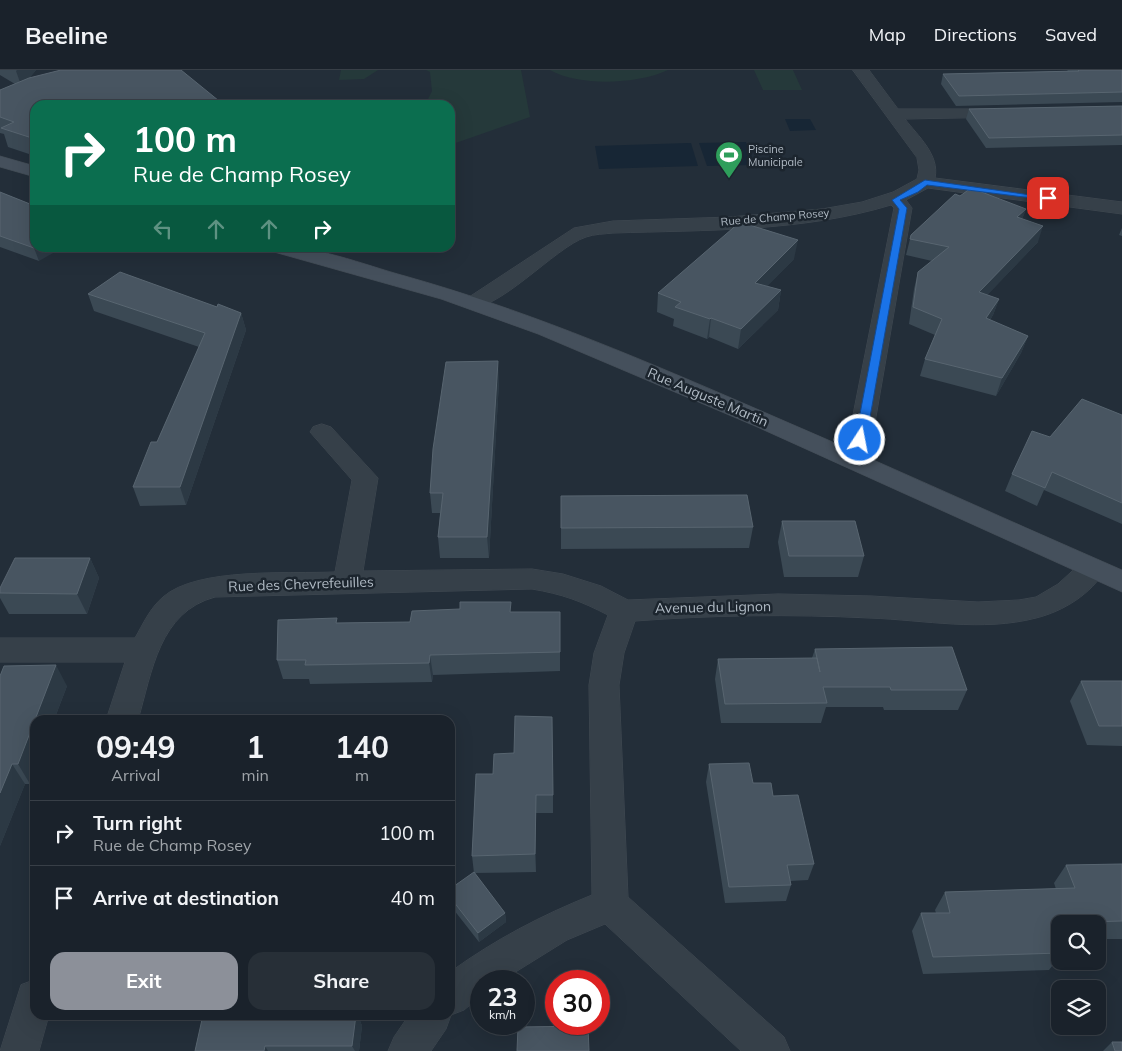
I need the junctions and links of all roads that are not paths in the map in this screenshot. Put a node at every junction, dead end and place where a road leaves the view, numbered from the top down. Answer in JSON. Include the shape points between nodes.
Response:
{"nodes":[{"id":1,"x":861,"y":70,"type":"edge"},
{"id":2,"x":1021,"y":112,"type":"edge"},
{"id":3,"x":895,"y":114,"type":"junction"},
{"id":4,"x":0,"y":161,"type":"edge"},
{"id":5,"x":30,"y":170,"type":"edge"},
{"id":6,"x":925,"y":182,"type":"junction"},
{"id":7,"x":896,"y":200,"type":"junction"},
{"id":8,"x":1122,"y":208,"type":"edge"},
{"id":9,"x":295,"y":252,"type":"edge"},
{"id":10,"x":473,"y":303,"type":"junction"},
{"id":11,"x":322,"y":432,"type":"dead end"},
{"id":12,"x":851,"y":458,"type":"junction"},
{"id":13,"x":1092,"y":568,"type":"junction"},
{"id":14,"x":347,"y":582,"type":"junction"},
{"id":15,"x":1122,"y":582,"type":"edge"},
{"id":16,"x":624,"y":611,"type":"junction"},
{"id":17,"x":0,"y":650,"type":"edge"},
{"id":18,"x":144,"y":650,"type":"junction"},
{"id":19,"x":124,"y":715,"type":"edge"},
{"id":20,"x":610,"y":905,"type":"junction"},
{"id":21,"x":455,"y":992,"type":"edge"},
{"id":22,"x":30,"y":1015,"type":"edge"},
{"id":23,"x":429,"y":1020,"type":"edge"},
{"id":24,"x":19,"y":1051,"type":"edge"},
{"id":25,"x":408,"y":1051,"type":"edge"},
{"id":26,"x":770,"y":1051,"type":"edge"}],
"edges":[{"from":1,"to":3,"type":"street"},
{"from":2,"to":3,"type":"street"},
{"from":3,"to":6,"type":"street","via":[[926,158]]},
{"from":4,"to":5,"type":"main road"},
{"from":6,"to":7,"type":"street","name":"Rue de Champ Rosey"},
{"from":6,"to":8,"type":"street"},
{"from":7,"to":10,"type":"street","name":"Rue de Champ Rosey","via":[[811,216],[613,227],[581,232]]},
{"from":7,"to":12,"type":"street","via":[[903,208],[860,440]]},
{"from":9,"to":10,"type":"main road","name":"Rue Auguste Martin"},
{"from":10,"to":12,"type":"main road","name":"Rue Auguste Martin","via":[[546,329]]},
{"from":11,"to":14,"type":"street","via":[[364,478]]},
{"from":12,"to":13,"type":"main road","name":"Rue Auguste Martin"},
{"from":13,"to":15,"type":"main road","name":"Rue Auguste Martin"},
{"from":13,"to":16,"type":"street","name":"Avenue du Lignon","via":[[1058,599],[1037,608],[995,612],[698,605]]},
{"from":14,"to":16,"type":"street","name":"Rue des Chevrefeuilles","via":[[532,579],[582,590]]},
{"from":14,"to":18,"type":"street","name":"Rue des Chevrefeuilles","via":[[215,587],[192,593],[174,604],[162,617]]},
{"from":16,"to":20,"type":"street","via":[[609,653],[604,685]]},
{"from":17,"to":18,"type":"street"},
{"from":18,"to":19,"type":"street","name":"Rue des Chevrefeuilles"},
{"from":20,"to":21,"type":"street","via":[[554,928],[486,969]]},
{"from":20,"to":26,"type":"street"},
{"from":22,"to":24,"type":"street"},
{"from":23,"to":25,"type":"street"}]}
